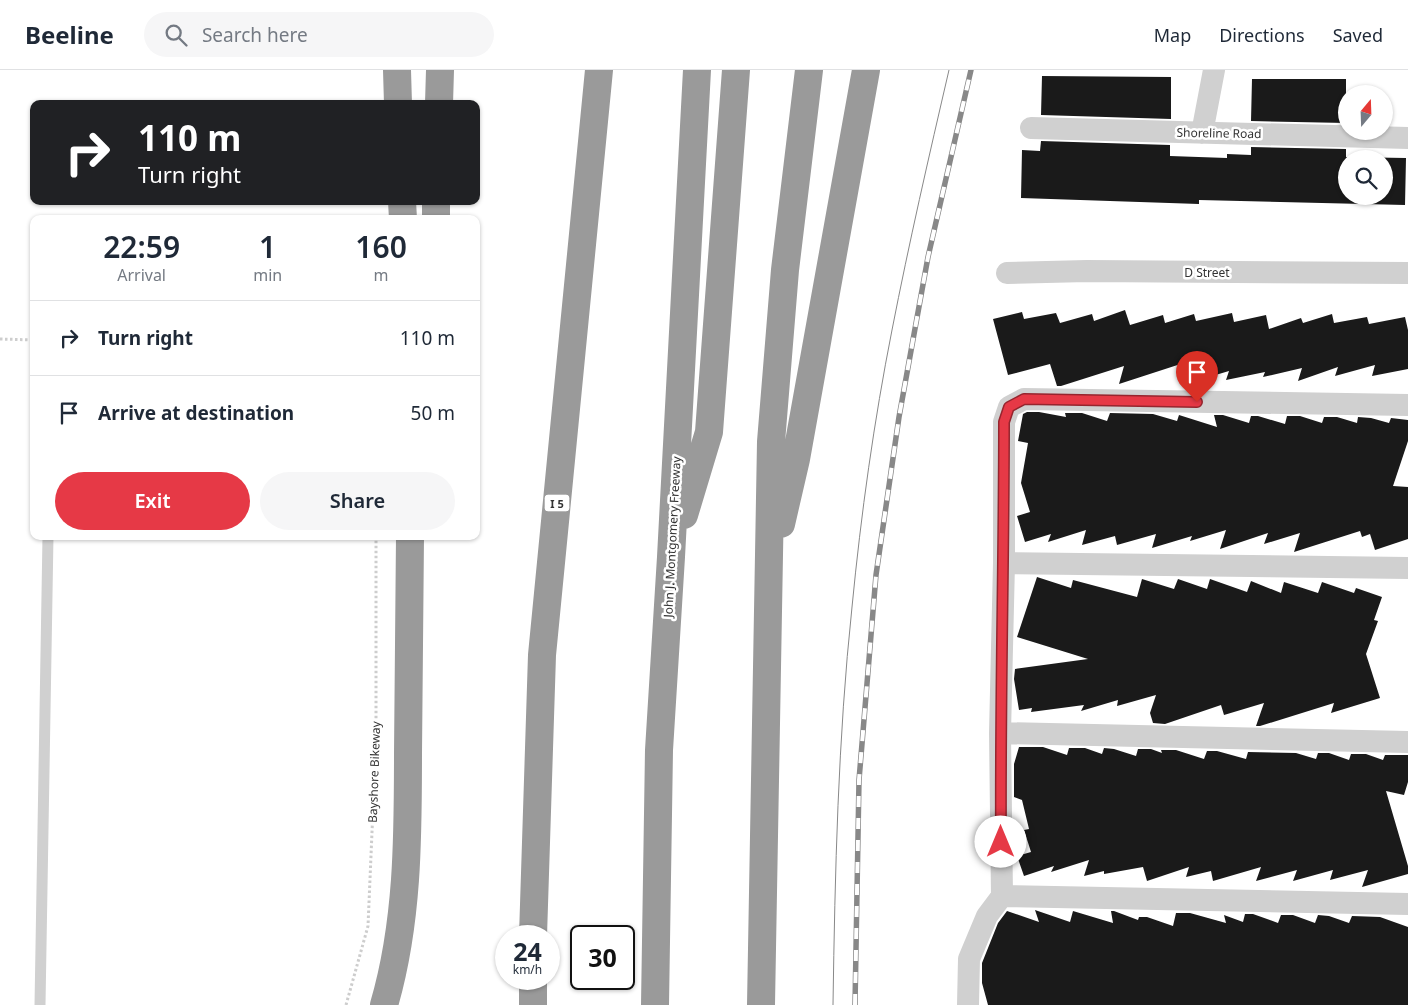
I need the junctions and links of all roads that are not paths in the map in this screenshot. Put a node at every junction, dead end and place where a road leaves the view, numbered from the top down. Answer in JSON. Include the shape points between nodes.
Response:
{"nodes":[{"id":1,"x":397,"y":70,"type":"edge"},
{"id":2,"x":440,"y":70,"type":"edge"},
{"id":3,"x":599,"y":70,"type":"edge"},
{"id":4,"x":697,"y":70,"type":"edge"},
{"id":5,"x":736,"y":70,"type":"edge"},
{"id":6,"x":809,"y":70,"type":"edge"},
{"id":7,"x":866,"y":70,"type":"edge"},
{"id":8,"x":1214,"y":70,"type":"edge"},
{"id":9,"x":398,"y":100,"type":"edge"},
{"id":10,"x":439,"y":100,"type":"edge"},
{"id":11,"x":1031,"y":128,"type":"dead end"},
{"id":12,"x":1202,"y":133,"type":"junction"},
{"id":13,"x":1408,"y":138,"type":"edge"},
{"id":14,"x":1007,"y":272,"type":"dead end"},
{"id":15,"x":1408,"y":273,"type":"edge"},
{"id":16,"x":1408,"y":405,"type":"edge"},
{"id":17,"x":48,"y":540,"type":"edge"},
{"id":18,"x":410,"y":540,"type":"edge"},
{"id":19,"x":672,"y":557,"type":"junction"},
{"id":20,"x":1004,"y":563,"type":"junction"},
{"id":21,"x":1408,"y":568,"type":"edge"},
{"id":22,"x":768,"y":582,"type":"junction"},
{"id":23,"x":1000,"y":733,"type":"junction"},
{"id":24,"x":1408,"y":742,"type":"edge"},
{"id":25,"x":1002,"y":896,"type":"junction"},
{"id":26,"x":1408,"y":904,"type":"edge"},
{"id":27,"x":533,"y":925,"type":"edge"},
{"id":28,"x":533,"y":990,"type":"edge"},
{"id":29,"x":40,"y":1005,"type":"edge"},
{"id":30,"x":384,"y":1005,"type":"edge"},
{"id":31,"x":533,"y":1005,"type":"edge"},
{"id":32,"x":655,"y":1005,"type":"edge"},
{"id":33,"x":761,"y":1005,"type":"edge"},
{"id":34,"x":968,"y":1005,"type":"edge"}],
"edges":[{"from":1,"to":9,"type":"highway"},
{"from":2,"to":10,"type":"highway"},
{"from":3,"to":27,"type":"highway","number":"I 5","via":[[542,655]]},
{"from":4,"to":19,"type":"highway","name":"John J. Montgomery Freeway"},
{"from":5,"to":19,"type":"highway","via":[[709,432]]},
{"from":6,"to":22,"type":"highway","via":[[785,270],[771,442]]},
{"from":7,"to":22,"type":"highway","via":[[796,459]]},
{"from":8,"to":12,"type":"street"},
{"from":11,"to":12,"type":"street","name":"Shoreline Road"},
{"from":12,"to":13,"type":"street","name":"Shoreline Road"},
{"from":14,"to":15,"type":"street","name":"D Street"},
{"from":16,"to":20,"type":"street","via":[[1024,399],[1009,407],[1004,422]]},
{"from":17,"to":29,"type":"lane"},
{"from":18,"to":30,"type":"highway","via":[[408,840],[402,915],[393,976]]},
{"from":19,"to":32,"type":"highway","name":"John J. Montgomery Freeway","via":[[659,750]]},
{"from":20,"to":21,"type":"street"},
{"from":20,"to":23,"type":"street"},
{"from":22,"to":33,"type":"highway"},
{"from":23,"to":24,"type":"street"},
{"from":23,"to":25,"type":"street"},
{"from":25,"to":26,"type":"street"},
{"from":25,"to":34,"type":"street","via":[[987,916],[969,959]]},
{"from":28,"to":31,"type":"highway"}]}
